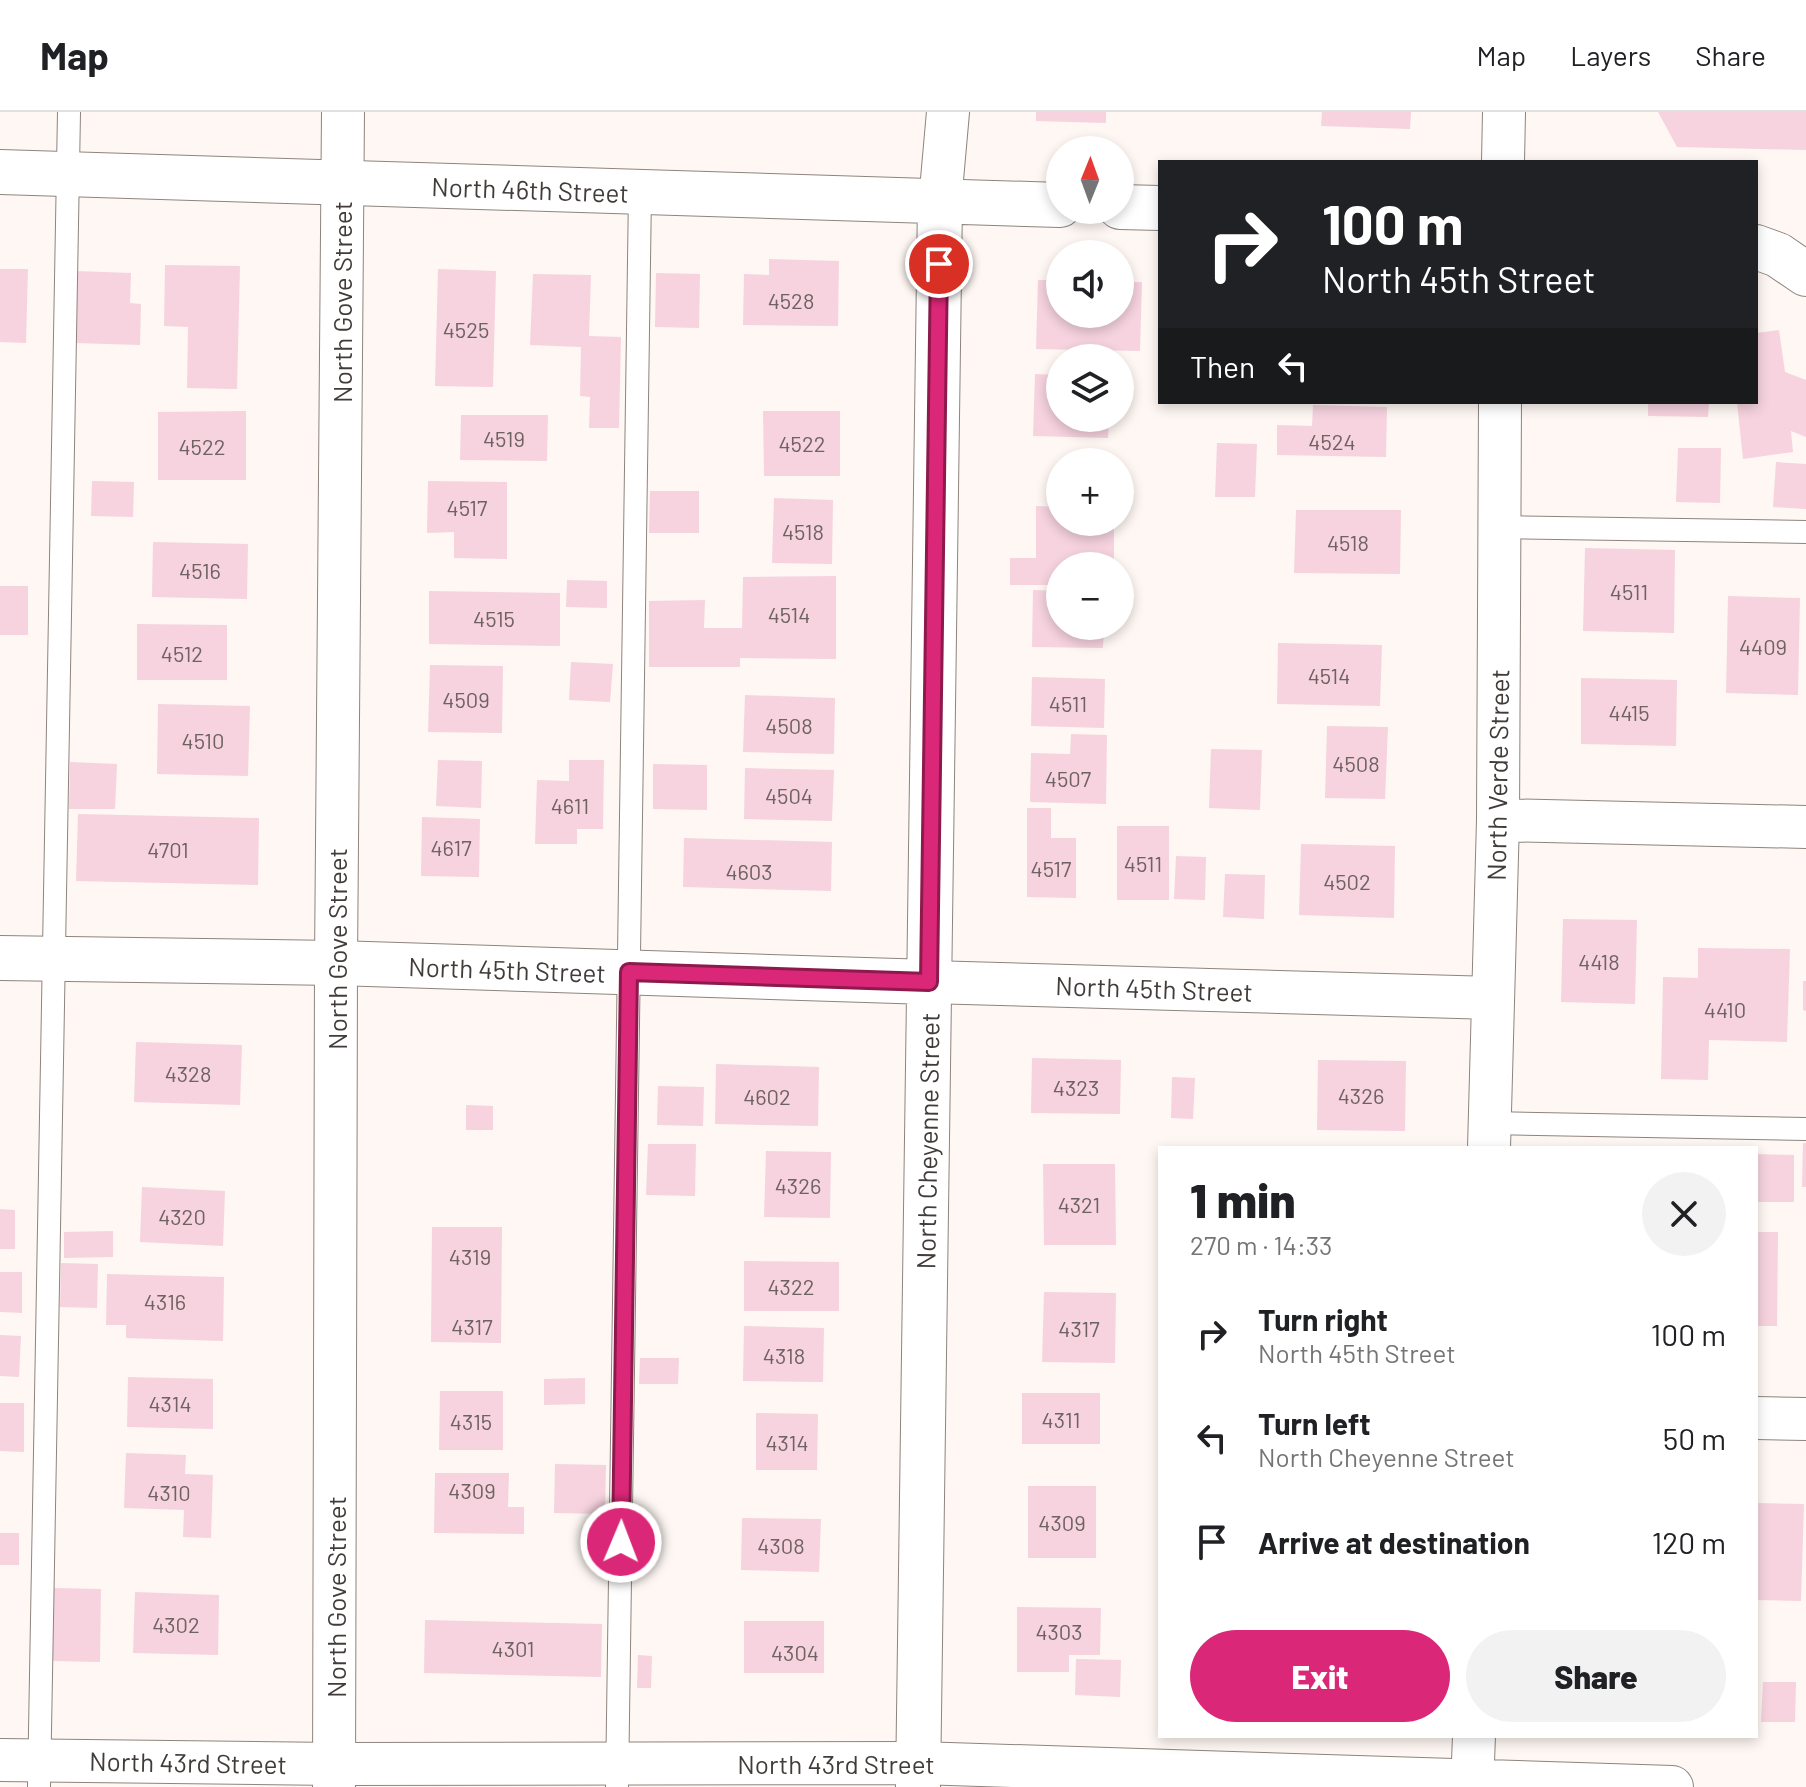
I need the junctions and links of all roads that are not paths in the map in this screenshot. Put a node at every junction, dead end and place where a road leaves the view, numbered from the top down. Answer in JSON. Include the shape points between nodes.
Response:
{"nodes":[{"id":1,"x":69,"y":112,"type":"edge"},
{"id":2,"x":343,"y":112,"type":"edge"},
{"id":3,"x":948,"y":112,"type":"edge"},
{"id":4,"x":1504,"y":112,"type":"edge"},
{"id":5,"x":1503,"y":160,"type":"edge"},
{"id":6,"x":0,"y":172,"type":"edge"},
{"id":7,"x":68,"y":173,"type":"junction"},
{"id":8,"x":342,"y":183,"type":"junction"},
{"id":9,"x":640,"y":192,"type":"junction"},
{"id":10,"x":940,"y":202,"type":"junction"},
{"id":11,"x":1046,"y":205,"type":"edge"},
{"id":12,"x":1134,"y":207,"type":"edge"},
{"id":13,"x":1158,"y":208,"type":"edge"},
{"id":14,"x":1500,"y":404,"type":"edge"},
{"id":15,"x":1499,"y":527,"type":"junction"},
{"id":16,"x":1806,"y":532,"type":"edge"},
{"id":17,"x":1498,"y":820,"type":"junction"},
{"id":18,"x":1806,"y":827,"type":"edge"},
{"id":19,"x":0,"y":958,"type":"edge"},
{"id":20,"x":52,"y":958,"type":"junction"},
{"id":21,"x":336,"y":963,"type":"junction"},
{"id":22,"x":629,"y":972,"type":"junction"},
{"id":23,"x":929,"y":982,"type":"junction"},
{"id":24,"x":1493,"y":998,"type":"junction"},
{"id":25,"x":1806,"y":1129,"type":"edge"},
{"id":26,"x":1490,"y":1135,"type":"edge"},
{"id":27,"x":1758,"y":1418,"type":"edge"},
{"id":28,"x":1806,"y":1419,"type":"edge"},
{"id":29,"x":1474,"y":1738,"type":"edge"},
{"id":30,"x":26,"y":1769,"type":"edge"},
{"id":31,"x":334,"y":1775,"type":"edge"},
{"id":32,"x":617,"y":1775,"type":"edge"},
{"id":33,"x":918,"y":1775,"type":"edge"},
{"id":34,"x":1472,"y":1785,"type":"edge"},
{"id":35,"x":1672,"y":1787,"type":"edge"}],
"edges":[{"from":1,"to":7,"type":"lane"},
{"from":2,"to":8,"type":"street","name":"North Gove Street"},
{"from":3,"to":10,"type":"street","name":"North Cheyenne Street"},
{"from":4,"to":5,"type":"street"},
{"from":6,"to":7,"type":"street","name":"North 46th Street"},
{"from":7,"to":8,"type":"street","name":"North 46th Street"},
{"from":7,"to":20,"type":"lane"},
{"from":8,"to":9,"type":"street","name":"North 46th Street"},
{"from":8,"to":21,"type":"street","name":"North Gove Street"},
{"from":9,"to":10,"type":"street","name":"North 46th Street"},
{"from":9,"to":22,"type":"lane"},
{"from":10,"to":11,"type":"street","name":"North 46th Street"},
{"from":10,"to":23,"type":"street","name":"North Cheyenne Street"},
{"from":12,"to":13,"type":"street"},
{"from":14,"to":15,"type":"street","name":"North Verde Street"},
{"from":15,"to":16,"type":"lane"},
{"from":15,"to":17,"type":"street","name":"North Verde Street"},
{"from":17,"to":18,"type":"street"},
{"from":17,"to":24,"type":"street","name":"North Verde Street"},
{"from":19,"to":20,"type":"street","name":"North 45th Street"},
{"from":20,"to":21,"type":"street","name":"North 45th Street"},
{"from":20,"to":30,"type":"lane"},
{"from":21,"to":22,"type":"street","name":"North 45th Street"},
{"from":21,"to":31,"type":"street","name":"North Gove Street"},
{"from":22,"to":23,"type":"street","name":"North 45th Street"},
{"from":22,"to":32,"type":"lane"},
{"from":23,"to":24,"type":"street","name":"North 45th Street"},
{"from":23,"to":33,"type":"street","name":"North Cheyenne Street"},
{"from":24,"to":26,"type":"street","name":"North Verde Street"},
{"from":25,"to":26,"type":"lane"},
{"from":27,"to":28,"type":"street"},
{"from":29,"to":34,"type":"street"},
{"from":30,"to":31,"type":"street","name":"North 43rd Street"},
{"from":31,"to":32,"type":"street","name":"North 43rd Street"},
{"from":32,"to":33,"type":"street","name":"North 43rd Street"},
{"from":33,"to":34,"type":"street","name":"North 43rd Street"},
{"from":34,"to":35,"type":"street","name":"North 43rd Street"}]}
